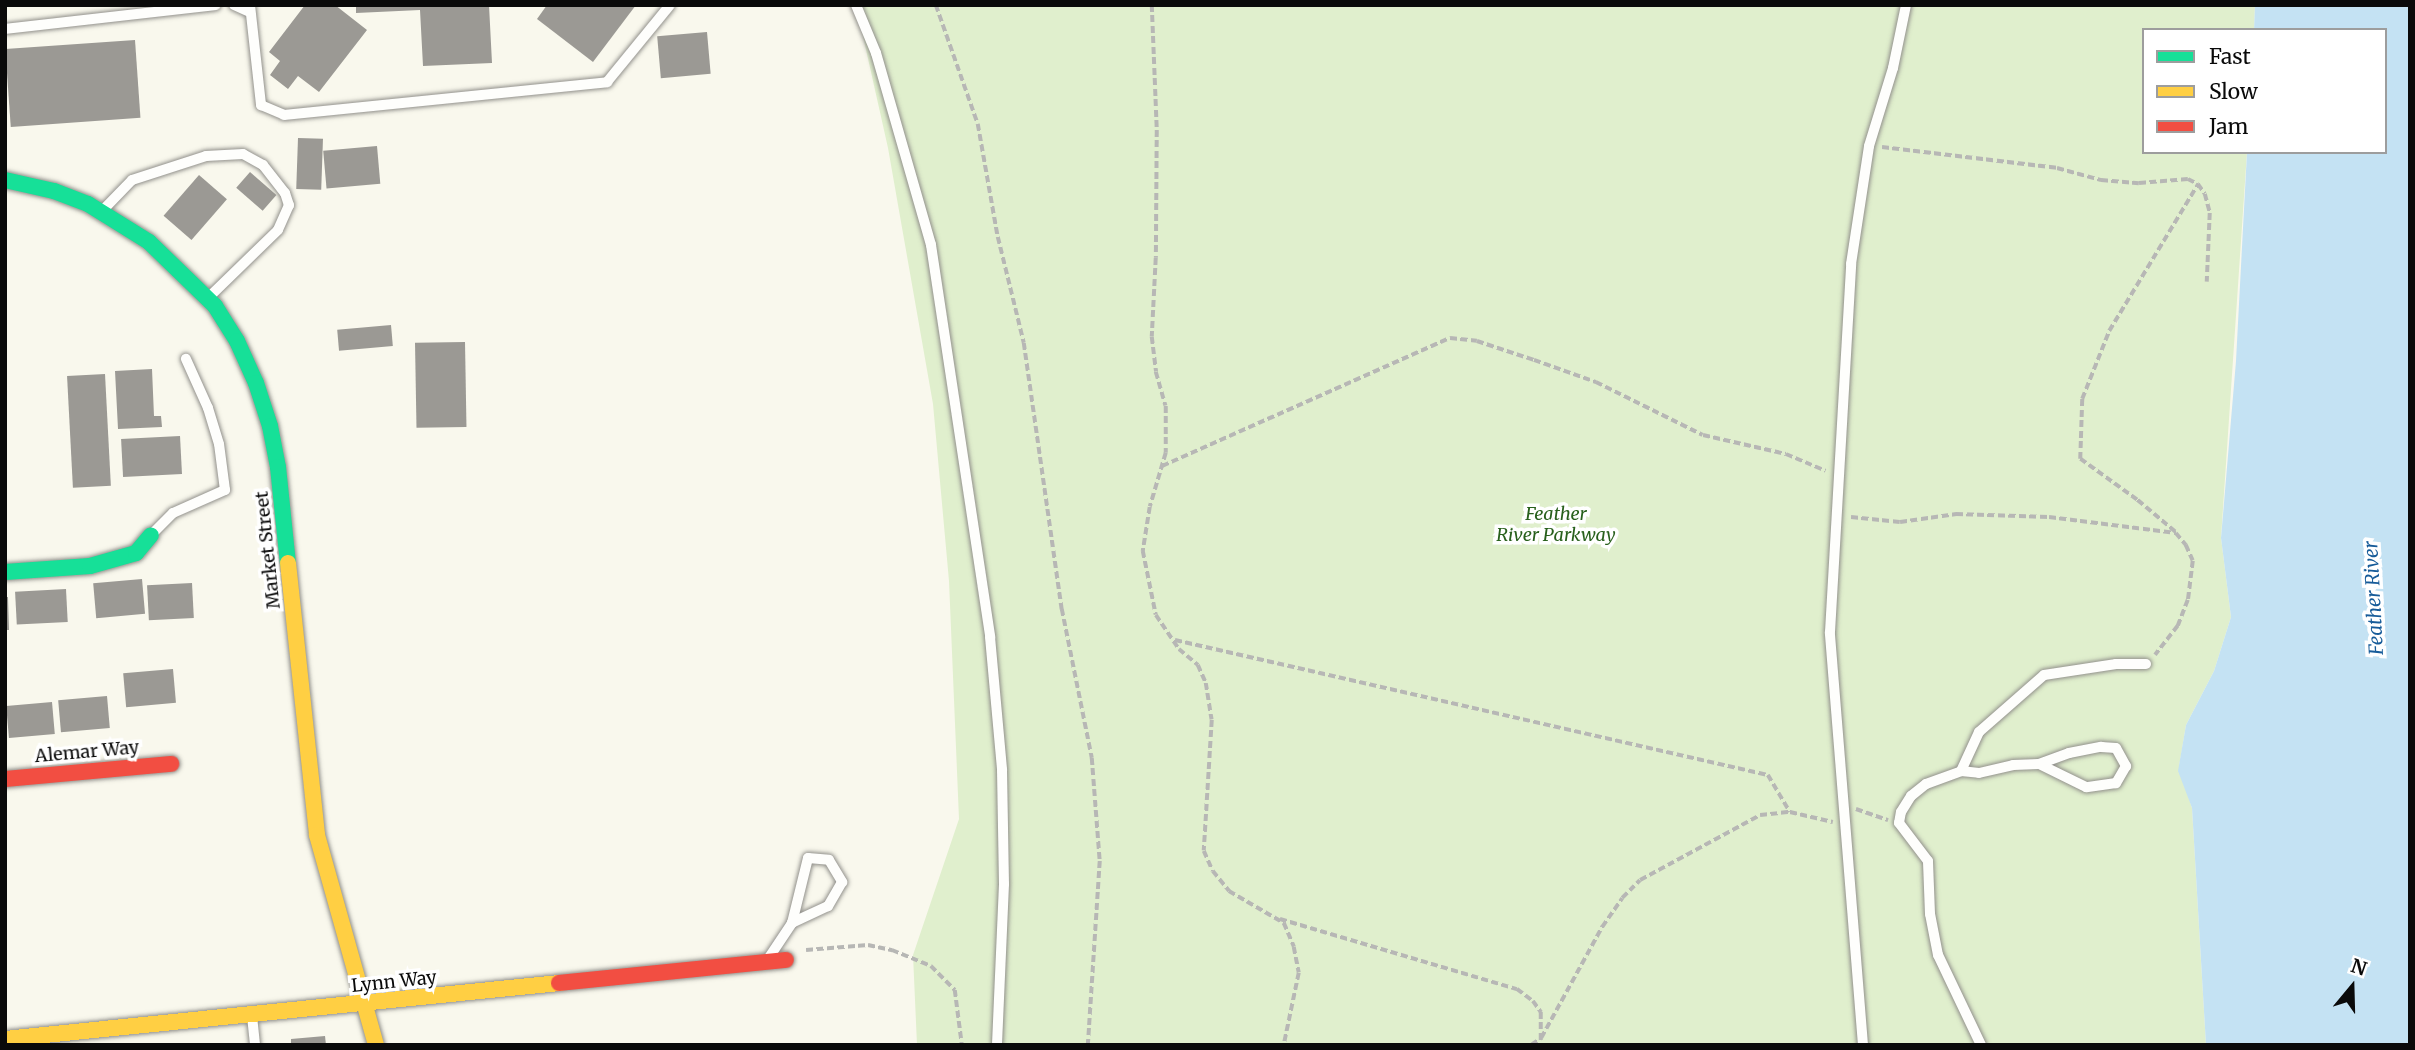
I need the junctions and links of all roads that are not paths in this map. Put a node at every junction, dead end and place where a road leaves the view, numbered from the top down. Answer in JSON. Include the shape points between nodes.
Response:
{"nodes":[{"id":1,"x":216,"y":5,"type":"edge"},
{"id":2,"x":234,"y":5,"type":"edge"},
{"id":3,"x":670,"y":5,"type":"edge"},
{"id":4,"x":856,"y":5,"type":"edge"},
{"id":5,"x":1906,"y":5,"type":"edge"},
{"id":6,"x":250,"y":9,"type":"edge"},
{"id":7,"x":5,"y":29,"type":"edge"},
{"id":8,"x":5,"y":180,"type":"edge"},
{"id":9,"x":102,"y":212,"type":"junction"},
{"id":10,"x":208,"y":298,"type":"junction"},
{"id":11,"x":186,"y":359,"type":"dead end"},
{"id":12,"x":151,"y":535,"type":"joint"},
{"id":13,"x":5,"y":572,"type":"edge"},
{"id":14,"x":2146,"y":664,"type":"road end"},
{"id":15,"x":171,"y":764,"type":"dead end"},
{"id":16,"x":2039,"y":764,"type":"junction"},
{"id":17,"x":1961,"y":771,"type":"junction"},
{"id":18,"x":5,"y":779,"type":"edge"},
{"id":19,"x":792,"y":923,"type":"junction"},
{"id":20,"x":786,"y":960,"type":"road end"},
{"id":21,"x":766,"y":962,"type":"junction"},
{"id":22,"x":367,"y":1004,"type":"junction"},
{"id":23,"x":252,"y":1015,"type":"junction"},
{"id":24,"x":5,"y":1039,"type":"edge"},
{"id":25,"x":255,"y":1045,"type":"edge"},
{"id":26,"x":376,"y":1045,"type":"edge"},
{"id":27,"x":997,"y":1045,"type":"edge"},
{"id":28,"x":1863,"y":1045,"type":"edge"},
{"id":29,"x":1981,"y":1045,"type":"edge"}],
"edges":[{"from":1,"to":7,"type":"lane"},
{"from":2,"to":6,"type":"lane"},
{"from":3,"to":6,"type":"lane","via":[[607,82],[284,115],[261,105]]},
{"from":4,"to":27,"type":"lane","via":[[876,53],[931,245],[990,637],[1002,770],[1004,884]]},
{"from":5,"to":28,"type":"lane","via":[[1869,146],[1851,264],[1830,632]]},
{"from":8,"to":9,"type":"street","name":"Market Street","via":[[54,191]]},
{"from":9,"to":10,"type":"street","name":"Market Street","via":[[149,242]]},
{"from":9,"to":10,"type":"lane","via":[[132,180],[206,156],[243,154],[263,165],[289,205],[278,230]]},
{"from":10,"to":22,"type":"street","name":"Market Street","via":[[237,341],[271,426],[317,835]]},
{"from":11,"to":12,"type":"lane","via":[[219,444],[225,490],[173,513]]},
{"from":12,"to":13,"type":"street","via":[[136,553],[90,566]]},
{"from":14,"to":17,"type":"lane","via":[[2043,675],[1979,732]]},
{"from":15,"to":18,"type":"street","name":"Alemar Way"},
{"from":16,"to":16,"type":"lane","via":[[2101,747],[2116,748],[2126,766],[2116,783],[2086,787]]},
{"from":16,"to":17,"type":"lane","via":[[1979,773]]},
{"from":17,"to":29,"type":"lane","via":[[1926,784],[1911,796],[1899,823],[1928,861],[1930,914],[1938,955]]},
{"from":19,"to":19,"type":"lane","via":[[808,858],[829,860],[842,882],[828,906]]},
{"from":19,"to":21,"type":"lane"},
{"from":20,"to":21,"type":"street","name":"Lynn Way"},
{"from":21,"to":22,"type":"street","name":"Lynn Way"},
{"from":22,"to":23,"type":"street","name":"Lynn Way"},
{"from":22,"to":26,"type":"street","name":"Market Street"},
{"from":23,"to":24,"type":"street","name":"Lynn Way"},
{"from":23,"to":25,"type":"lane"}]}
